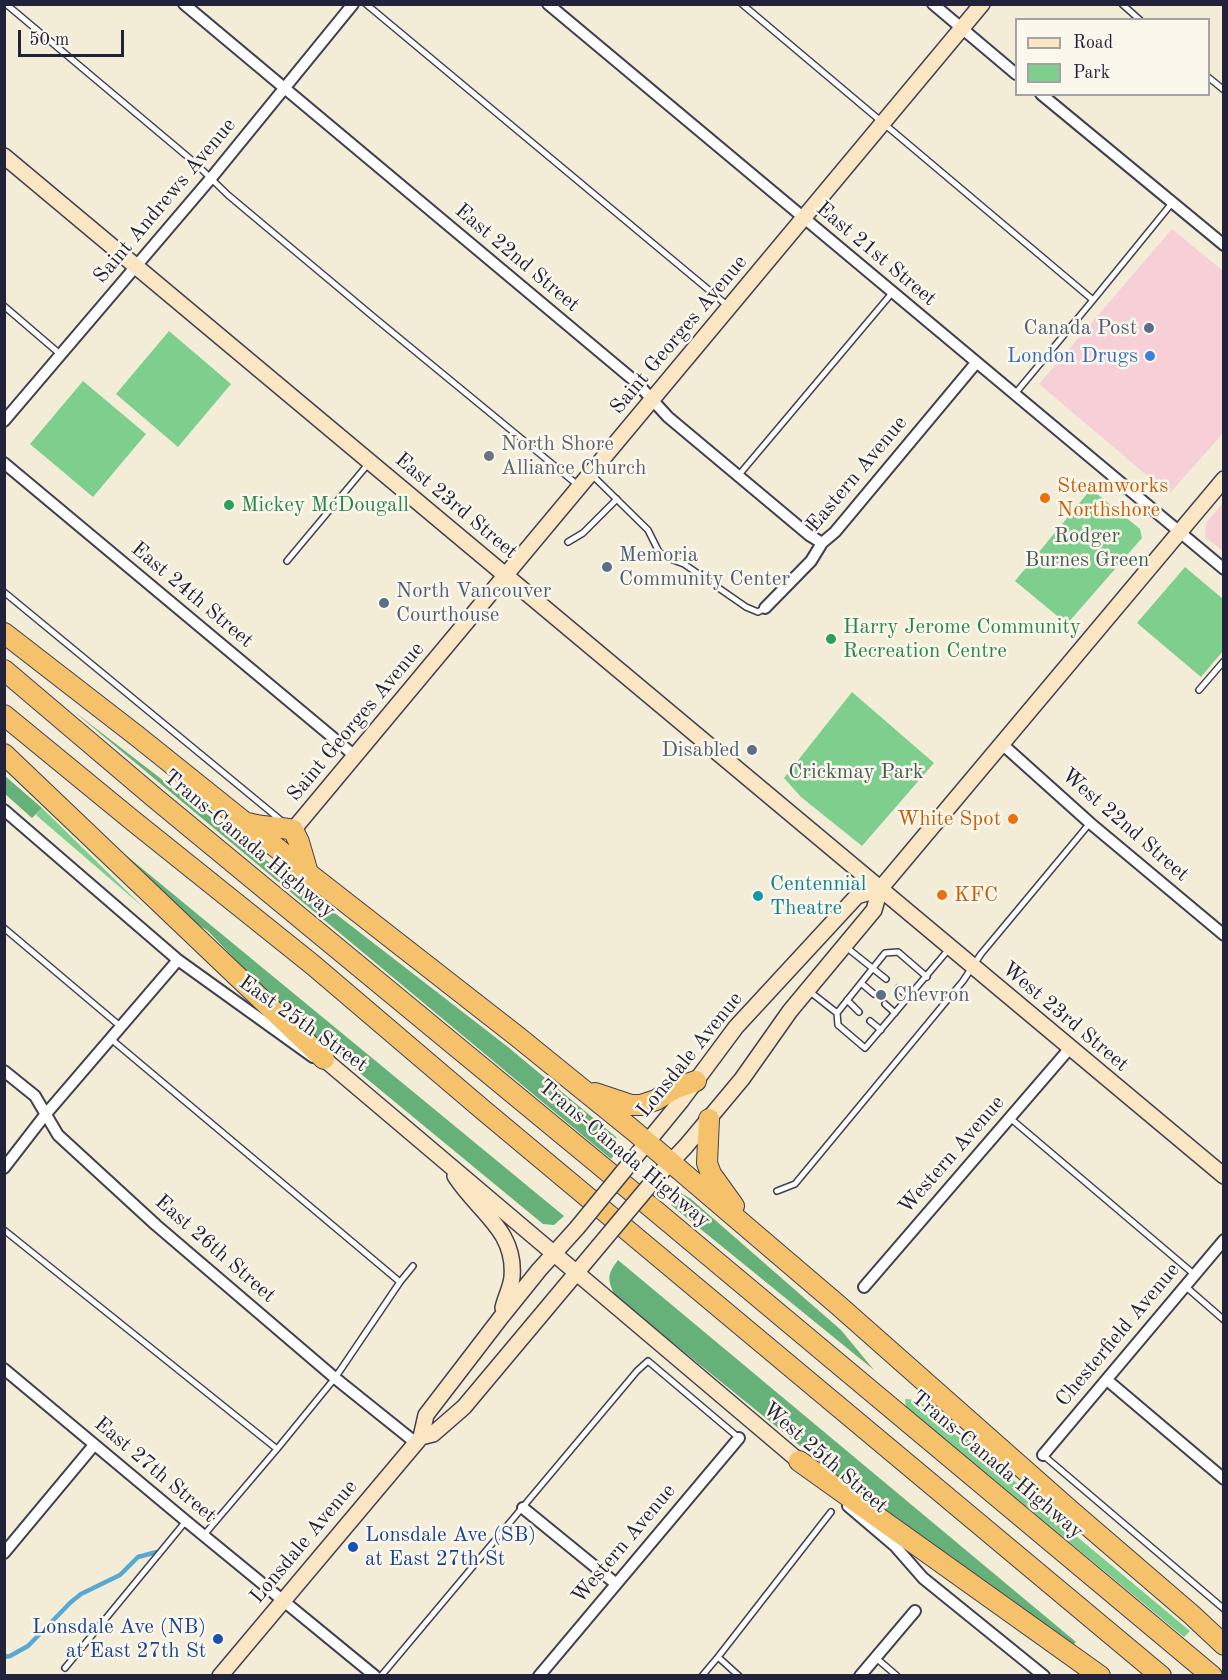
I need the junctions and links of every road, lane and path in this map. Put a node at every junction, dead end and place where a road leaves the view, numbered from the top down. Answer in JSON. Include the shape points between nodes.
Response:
{"nodes":[{"id":1,"x":6,"y":4,"type":"edge"},
{"id":2,"x":184,"y":4,"type":"edge"},
{"id":3,"x":353,"y":4,"type":"edge"},
{"id":4,"x":366,"y":4,"type":"edge"},
{"id":5,"x":548,"y":4,"type":"edge"},
{"id":6,"x":742,"y":4,"type":"edge"},
{"id":7,"x":933,"y":4,"type":"edge"},
{"id":8,"x":982,"y":4,"type":"edge"},
{"id":9,"x":1122,"y":4,"type":"edge"},
{"id":10,"x":1138,"y":18,"type":"edge"},
{"id":11,"x":962,"y":29,"type":"junction"},
{"id":12,"x":1015,"y":72,"type":"edge"},
{"id":13,"x":1210,"y":78,"type":"edge"},
{"id":14,"x":285,"y":88,"type":"junction"},
{"id":15,"x":1224,"y":90,"type":"edge"},
{"id":16,"x":1043,"y":96,"type":"edge"},
{"id":17,"x":883,"y":124,"type":"junction"},
{"id":18,"x":4,"y":156,"type":"edge"},
{"id":19,"x":212,"y":177,"type":"junction"},
{"id":20,"x":1172,"y":203,"type":"junction"},
{"id":21,"x":804,"y":218,"type":"junction"},
{"id":22,"x":1224,"y":245,"type":"edge"},
{"id":23,"x":136,"y":265,"type":"junction"},
{"id":24,"x":892,"y":293,"type":"junction"},
{"id":25,"x":1093,"y":300,"type":"junction"},
{"id":26,"x":4,"y":306,"type":"edge"},
{"id":27,"x":729,"y":307,"type":"junction"},
{"id":28,"x":61,"y":355,"type":"junction"},
{"id":29,"x":976,"y":363,"type":"junction"},
{"id":30,"x":1014,"y":395,"type":"junction"},
{"id":31,"x":652,"y":400,"type":"junction"},
{"id":32,"x":4,"y":421,"type":"edge"},
{"id":33,"x":370,"y":462,"type":"junction"},
{"id":34,"x":4,"y":463,"type":"edge"},
{"id":35,"x":591,"y":473,"type":"junction"},
{"id":36,"x":738,"y":476,"type":"junction"},
{"id":37,"x":1224,"y":479,"type":"edge"},
{"id":38,"x":580,"y":487,"type":"junction"},
{"id":39,"x":616,"y":499,"type":"junction"},
{"id":40,"x":1179,"y":532,"type":"junction"},
{"id":41,"x":568,"y":542,"type":"dead end"},
{"id":42,"x":822,"y":543,"type":"junction"},
{"id":43,"x":287,"y":561,"type":"dead end"},
{"id":44,"x":1224,"y":568,"type":"edge"},
{"id":45,"x":506,"y":576,"type":"junction"},
{"id":46,"x":4,"y":592,"type":"edge"},
{"id":47,"x":765,"y":608,"type":"joint"},
{"id":48,"x":4,"y":633,"type":"edge"},
{"id":49,"x":1224,"y":661,"type":"edge"},
{"id":50,"x":4,"y":670,"type":"edge"},
{"id":51,"x":1200,"y":690,"type":"dead end"},
{"id":52,"x":4,"y":715,"type":"edge"},
{"id":53,"x":1002,"y":744,"type":"junction"},
{"id":54,"x":4,"y":754,"type":"edge"},
{"id":55,"x":355,"y":756,"type":"junction"},
{"id":56,"x":4,"y":810,"type":"edge"},
{"id":57,"x":245,"y":822,"type":"junction"},
{"id":58,"x":1090,"y":823,"type":"junction"},
{"id":59,"x":293,"y":830,"type":"junction"},
{"id":60,"x":308,"y":873,"type":"junction"},
{"id":61,"x":880,"y":889,"type":"junction"},
{"id":62,"x":4,"y":928,"type":"edge"},
{"id":63,"x":1224,"y":935,"type":"edge"},
{"id":64,"x":844,"y":946,"type":"junction"},
{"id":65,"x":950,"y":948,"type":"junction"},
{"id":66,"x":178,"y":960,"type":"junction"},
{"id":67,"x":973,"y":967,"type":"junction"},
{"id":68,"x":873,"y":968,"type":"junction"},
{"id":69,"x":927,"y":977,"type":"junction"},
{"id":70,"x":886,"y":979,"type":"dead end"},
{"id":71,"x":861,"y":983,"type":"junction"},
{"id":72,"x":898,"y":988,"type":"dead end"},
{"id":73,"x":807,"y":990,"type":"junction"},
{"id":74,"x":874,"y":994,"type":"dead end"},
{"id":75,"x":909,"y":997,"type":"junction"},
{"id":76,"x":847,"y":1000,"type":"junction"},
{"id":77,"x":885,"y":1004,"type":"dead end"},
{"id":78,"x":860,"y":1012,"type":"dead end"},
{"id":79,"x":837,"y":1013,"type":"junction"},
{"id":80,"x":896,"y":1013,"type":"junction"},
{"id":81,"x":870,"y":1021,"type":"dead end"},
{"id":82,"x":120,"y":1026,"type":"junction"},
{"id":83,"x":881,"y":1030,"type":"junction"},
{"id":84,"x":109,"y":1038,"type":"junction"},
{"id":85,"x":1070,"y":1048,"type":"junction"},
{"id":86,"x":324,"y":1059,"type":"junction"},
{"id":87,"x":4,"y":1071,"type":"edge"},
{"id":88,"x":696,"y":1081,"type":"junction"},
{"id":89,"x":583,"y":1089,"type":"junction"},
{"id":90,"x":45,"y":1115,"type":"junction"},
{"id":91,"x":1010,"y":1118,"type":"junction"},
{"id":92,"x":709,"y":1119,"type":"junction"},
{"id":93,"x":647,"y":1142,"type":"junction"},
{"id":94,"x":670,"y":1162,"type":"junction"},
{"id":95,"x":447,"y":1164,"type":"junction"},
{"id":96,"x":4,"y":1168,"type":"edge"},
{"id":97,"x":1224,"y":1176,"type":"edge"},
{"id":98,"x":777,"y":1191,"type":"dead end"},
{"id":99,"x":4,"y":1230,"type":"edge"},
{"id":100,"x":751,"y":1230,"type":"junction"},
{"id":101,"x":1224,"y":1240,"type":"edge"},
{"id":102,"x":555,"y":1252,"type":"junction"},
{"id":103,"x":413,"y":1266,"type":"dead end"},
{"id":104,"x":576,"y":1273,"type":"junction"},
{"id":105,"x":1195,"y":1275,"type":"junction"},
{"id":106,"x":400,"y":1282,"type":"junction"},
{"id":107,"x":1185,"y":1286,"type":"junction"},
{"id":108,"x":864,"y":1287,"type":"dead end"},
{"id":109,"x":501,"y":1316,"type":"junction"},
{"id":110,"x":1224,"y":1320,"type":"edge"},
{"id":111,"x":4,"y":1369,"type":"edge"},
{"id":112,"x":335,"y":1378,"type":"junction"},
{"id":113,"x":1107,"y":1380,"type":"junction"},
{"id":114,"x":739,"y":1438,"type":"joint"},
{"id":115,"x":418,"y":1440,"type":"junction"},
{"id":116,"x":94,"y":1445,"type":"junction"},
{"id":117,"x":277,"y":1449,"type":"junction"},
{"id":118,"x":1043,"y":1455,"type":"joint"},
{"id":119,"x":799,"y":1461,"type":"junction"},
{"id":120,"x":1224,"y":1479,"type":"edge"},
{"id":121,"x":524,"y":1508,"type":"junction"},
{"id":122,"x":831,"y":1512,"type":"dead end"},
{"id":123,"x":186,"y":1521,"type":"junction"},
{"id":124,"x":204,"y":1536,"type":"junction"},
{"id":125,"x":4,"y":1553,"type":"edge"},
{"id":126,"x":615,"y":1583,"type":"junction"},
{"id":127,"x":283,"y":1600,"type":"junction"},
{"id":128,"x":1224,"y":1609,"type":"edge"},
{"id":129,"x":915,"y":1611,"type":"dead end"},
{"id":130,"x":1224,"y":1645,"type":"edge"},
{"id":131,"x":718,"y":1657,"type":"junction"},
{"id":132,"x":875,"y":1658,"type":"junction"},
{"id":133,"x":66,"y":1668,"type":"dead end"},
{"id":134,"x":220,"y":1676,"type":"edge"},
{"id":135,"x":375,"y":1676,"type":"edge"},
{"id":136,"x":381,"y":1676,"type":"edge"},
{"id":137,"x":539,"y":1676,"type":"edge"},
{"id":138,"x":702,"y":1676,"type":"edge"},
{"id":139,"x":739,"y":1676,"type":"edge"},
{"id":140,"x":860,"y":1676,"type":"edge"},
{"id":141,"x":897,"y":1676,"type":"edge"},
{"id":142,"x":1044,"y":1676,"type":"edge"},
{"id":143,"x":1100,"y":1676,"type":"edge"},
{"id":144,"x":1161,"y":1676,"type":"edge"},
{"id":145,"x":1212,"y":1676,"type":"edge"}],
"edges":[{"from":1,"to":19,"type":"lane"},
{"from":2,"to":14,"type":"street","name":"East 22nd Street"},
{"from":3,"to":14,"type":"street","name":"Saint Andrews Avenue"},
{"from":4,"to":27,"type":"lane"},
{"from":5,"to":21,"type":"street","name":"East 21st Street"},
{"from":6,"to":17,"type":"lane"},
{"from":7,"to":11,"type":"street"},
{"from":8,"to":11,"type":"street","name":"Saint Georges Avenue"},
{"from":9,"to":10,"type":"lane"},
{"from":11,"to":12,"type":"street"},
{"from":11,"to":17,"type":"street","name":"Saint Georges Avenue"},
{"from":13,"to":15,"type":"lane"},
{"from":14,"to":19,"type":"street","name":"Saint Andrews Avenue"},
{"from":14,"to":31,"type":"street","name":"East 22nd Street","via":[[637,383]]},
{"from":16,"to":20,"type":"street"},
{"from":17,"to":21,"type":"street","name":"Saint Georges Avenue"},
{"from":17,"to":25,"type":"lane"},
{"from":18,"to":23,"type":"street","name":"East 23rd Street"},
{"from":19,"to":23,"type":"street","name":"Saint Andrews Avenue"},
{"from":19,"to":38,"type":"lane","via":[[237,202]]},
{"from":20,"to":22,"type":"street"},
{"from":20,"to":25,"type":"lane"},
{"from":21,"to":24,"type":"street","name":"East 21st Street"},
{"from":21,"to":27,"type":"street","name":"Saint Georges Avenue"},
{"from":23,"to":28,"type":"street","name":"Saint Andrews Avenue"},
{"from":23,"to":33,"type":"street","name":"East 23rd Street"},
{"from":24,"to":29,"type":"street","name":"East 21st Street"},
{"from":24,"to":36,"type":"lane"},
{"from":25,"to":30,"type":"lane"},
{"from":26,"to":28,"type":"lane"},
{"from":27,"to":31,"type":"street","name":"Saint Georges Avenue"},
{"from":28,"to":32,"type":"street","name":"Saint Andrews Avenue"},
{"from":29,"to":30,"type":"street","name":"East 21st Street"},
{"from":29,"to":42,"type":"street","name":"Eastern Avenue"},
{"from":30,"to":40,"type":"street","name":"East 21st Street"},
{"from":31,"to":35,"type":"street","name":"Saint Georges Avenue"},
{"from":31,"to":36,"type":"street","name":"East 22nd Street"},
{"from":33,"to":43,"type":"lane"},
{"from":33,"to":45,"type":"street","name":"East 23rd Street"},
{"from":34,"to":55,"type":"street","name":"East 24th Street"},
{"from":35,"to":38,"type":"street","name":"Saint Georges Avenue"},
{"from":35,"to":39,"type":"lane"},
{"from":36,"to":42,"type":"street","name":"East 22nd Street"},
{"from":37,"to":40,"type":"street","name":"Lonsdale Avenue"},
{"from":38,"to":45,"type":"street","name":"Saint Georges Avenue"},
{"from":39,"to":41,"type":"lane","via":[[583,533]]},
{"from":39,"to":47,"type":"lane","via":[[648,530],[659,552],[684,564],[746,607],[758,612]]},
{"from":40,"to":44,"type":"street","name":"East 21st Street"},
{"from":40,"to":53,"type":"street","name":"Lonsdale Avenue"},
{"from":42,"to":47,"type":"street","name":"Eastern Avenue","via":[[811,561]]},
{"from":45,"to":55,"type":"street","name":"Saint Georges Avenue"},
{"from":45,"to":61,"type":"street","name":"East 23rd Street"},
{"from":46,"to":59,"type":"lane"},
{"from":48,"to":57,"type":"highway"},
{"from":49,"to":51,"type":"lane"},
{"from":50,"to":145,"type":"highway","name":"Trans-Canada Highway"},
{"from":52,"to":144,"type":"highway","via":[[313,964]]},
{"from":53,"to":58,"type":"street","name":"West 22nd Street"},
{"from":53,"to":61,"type":"street","name":"Lonsdale Avenue"},
{"from":54,"to":86,"type":"highway"},
{"from":55,"to":59,"type":"street","name":"Saint Georges Avenue"},
{"from":56,"to":66,"type":"street","name":"East 25th Street"},
{"from":57,"to":59,"type":"highway"},
{"from":57,"to":60,"type":"highway"},
{"from":58,"to":63,"type":"street","name":"West 22nd Street"},
{"from":58,"to":67,"type":"lane"},
{"from":59,"to":60,"type":"highway"},
{"from":60,"to":89,"type":"highway"},
{"from":61,"to":64,"type":"street","name":"Lonsdale Avenue","via":[[874,910]]},
{"from":61,"to":65,"type":"street","name":"West 23rd Street"},
{"from":61,"to":88,"type":"street","name":"Lonsdale Avenue","via":[[851,901],[736,1027]]},
{"from":62,"to":82,"type":"lane"},
{"from":64,"to":68,"type":"lane"},
{"from":64,"to":73,"type":"street","name":"Lonsdale Avenue"},
{"from":65,"to":67,"type":"street","name":"West 23rd Street"},
{"from":65,"to":69,"type":"lane"},
{"from":66,"to":82,"type":"street"},
{"from":66,"to":86,"type":"street","name":"East 25th Street","via":[[309,1057]]},
{"from":67,"to":85,"type":"street","name":"West 23rd Street"},
{"from":67,"to":98,"type":"lane","via":[[795,1184]]},
{"from":68,"to":69,"type":"lane","via":[[885,953],[898,952]]},
{"from":68,"to":70,"type":"lane"},
{"from":68,"to":71,"type":"lane"},
{"from":69,"to":75,"type":"lane"},
{"from":71,"to":74,"type":"lane"},
{"from":71,"to":76,"type":"lane"},
{"from":72,"to":75,"type":"lane"},
{"from":73,"to":79,"type":"lane"},
{"from":73,"to":92,"type":"street","name":"Lonsdale Avenue"},
{"from":75,"to":80,"type":"lane"},
{"from":76,"to":78,"type":"lane"},
{"from":76,"to":79,"type":"lane"},
{"from":77,"to":80,"type":"lane"},
{"from":79,"to":83,"type":"lane","via":[[838,1025],[865,1048]]},
{"from":80,"to":83,"type":"lane"},
{"from":81,"to":83,"type":"lane"},
{"from":82,"to":84,"type":"street"},
{"from":84,"to":90,"type":"street"},
{"from":84,"to":106,"type":"lane"},
{"from":85,"to":91,"type":"street","name":"Western Avenue"},
{"from":85,"to":97,"type":"street","name":"West 23rd Street"},
{"from":86,"to":95,"type":"street","name":"East 25th Street"},
{"from":87,"to":90,"type":"street","name":"East 26th Street","via":[[34,1096]]},
{"from":88,"to":89,"type":"highway","via":[[641,1105]]},
{"from":88,"to":93,"type":"street","name":"Lonsdale Avenue"},
{"from":89,"to":93,"type":"highway"},
{"from":90,"to":96,"type":"street"},
{"from":90,"to":112,"type":"street","name":"East 26th Street","via":[[58,1135],[156,1225]]},
{"from":91,"to":105,"type":"lane"},
{"from":91,"to":108,"type":"street","name":"Western Avenue"},
{"from":92,"to":94,"type":"street","name":"Lonsdale Avenue"},
{"from":92,"to":100,"type":"highway","via":[[706,1157],[711,1174]]},
{"from":93,"to":94,"type":"highway"},
{"from":93,"to":102,"type":"street","name":"Lonsdale Avenue","bridge":true},
{"from":94,"to":100,"type":"highway"},
{"from":94,"to":104,"type":"street","name":"Lonsdale Avenue","bridge":true},
{"from":95,"to":102,"type":"street","name":"East 25th Street"},
{"from":95,"to":109,"type":"street","via":[[465,1192],[505,1237],[511,1252],[512,1279]]},
{"from":99,"to":117,"type":"lane"},
{"from":100,"to":130,"type":"highway"},
{"from":101,"to":105,"type":"street","name":"Chesterfield Avenue"},
{"from":102,"to":104,"type":"street","name":"East 25th Street"},
{"from":102,"to":109,"type":"street","name":"Lonsdale Avenue"},
{"from":103,"to":106,"type":"lane"},
{"from":104,"to":115,"type":"street","name":"Lonsdale Avenue","via":[[464,1407],[433,1434]]},
{"from":104,"to":119,"type":"street","name":"West 25th Street"},
{"from":105,"to":107,"type":"street","name":"Chesterfield Avenue"},
{"from":106,"to":112,"type":"lane"},
{"from":107,"to":110,"type":"lane"},
{"from":107,"to":113,"type":"street","name":"Chesterfield Avenue"},
{"from":109,"to":115,"type":"street","name":"Lonsdale Avenue","via":[[426,1415]]},
{"from":111,"to":116,"type":"street","name":"East 27th Street"},
{"from":112,"to":115,"type":"street","name":"East 26th Street"},
{"from":112,"to":117,"type":"lane"},
{"from":113,"to":118,"type":"street","name":"Chesterfield Avenue"},
{"from":113,"to":120,"type":"street"},
{"from":114,"to":121,"type":"lane","via":[[648,1361]]},
{"from":114,"to":126,"type":"street","name":"Western Avenue"},
{"from":115,"to":127,"type":"street","name":"Lonsdale Avenue"},
{"from":116,"to":123,"type":"street","name":"East 27th Street"},
{"from":116,"to":125,"type":"street"},
{"from":117,"to":124,"type":"lane"},
{"from":118,"to":128,"type":"lane"},
{"from":119,"to":142,"type":"street","name":"West 25th Street","via":[[895,1546],[923,1578]]},
{"from":119,"to":143,"type":"highway"},
{"from":121,"to":126,"type":"street"},
{"from":121,"to":136,"type":"lane"},
{"from":122,"to":131,"type":"lane"},
{"from":123,"to":124,"type":"street","name":"East 27th Street"},
{"from":123,"to":133,"type":"lane"},
{"from":124,"to":127,"type":"street","name":"East 27th Street"},
{"from":126,"to":137,"type":"street","name":"Western Avenue"},
{"from":127,"to":134,"type":"street","name":"Lonsdale Avenue"},
{"from":127,"to":135,"type":"street","name":"East 27th Street"},
{"from":129,"to":132,"type":"street"},
{"from":131,"to":138,"type":"lane"},
{"from":131,"to":139,"type":"lane"},
{"from":132,"to":140,"type":"street"},
{"from":132,"to":141,"type":"lane"}]}
